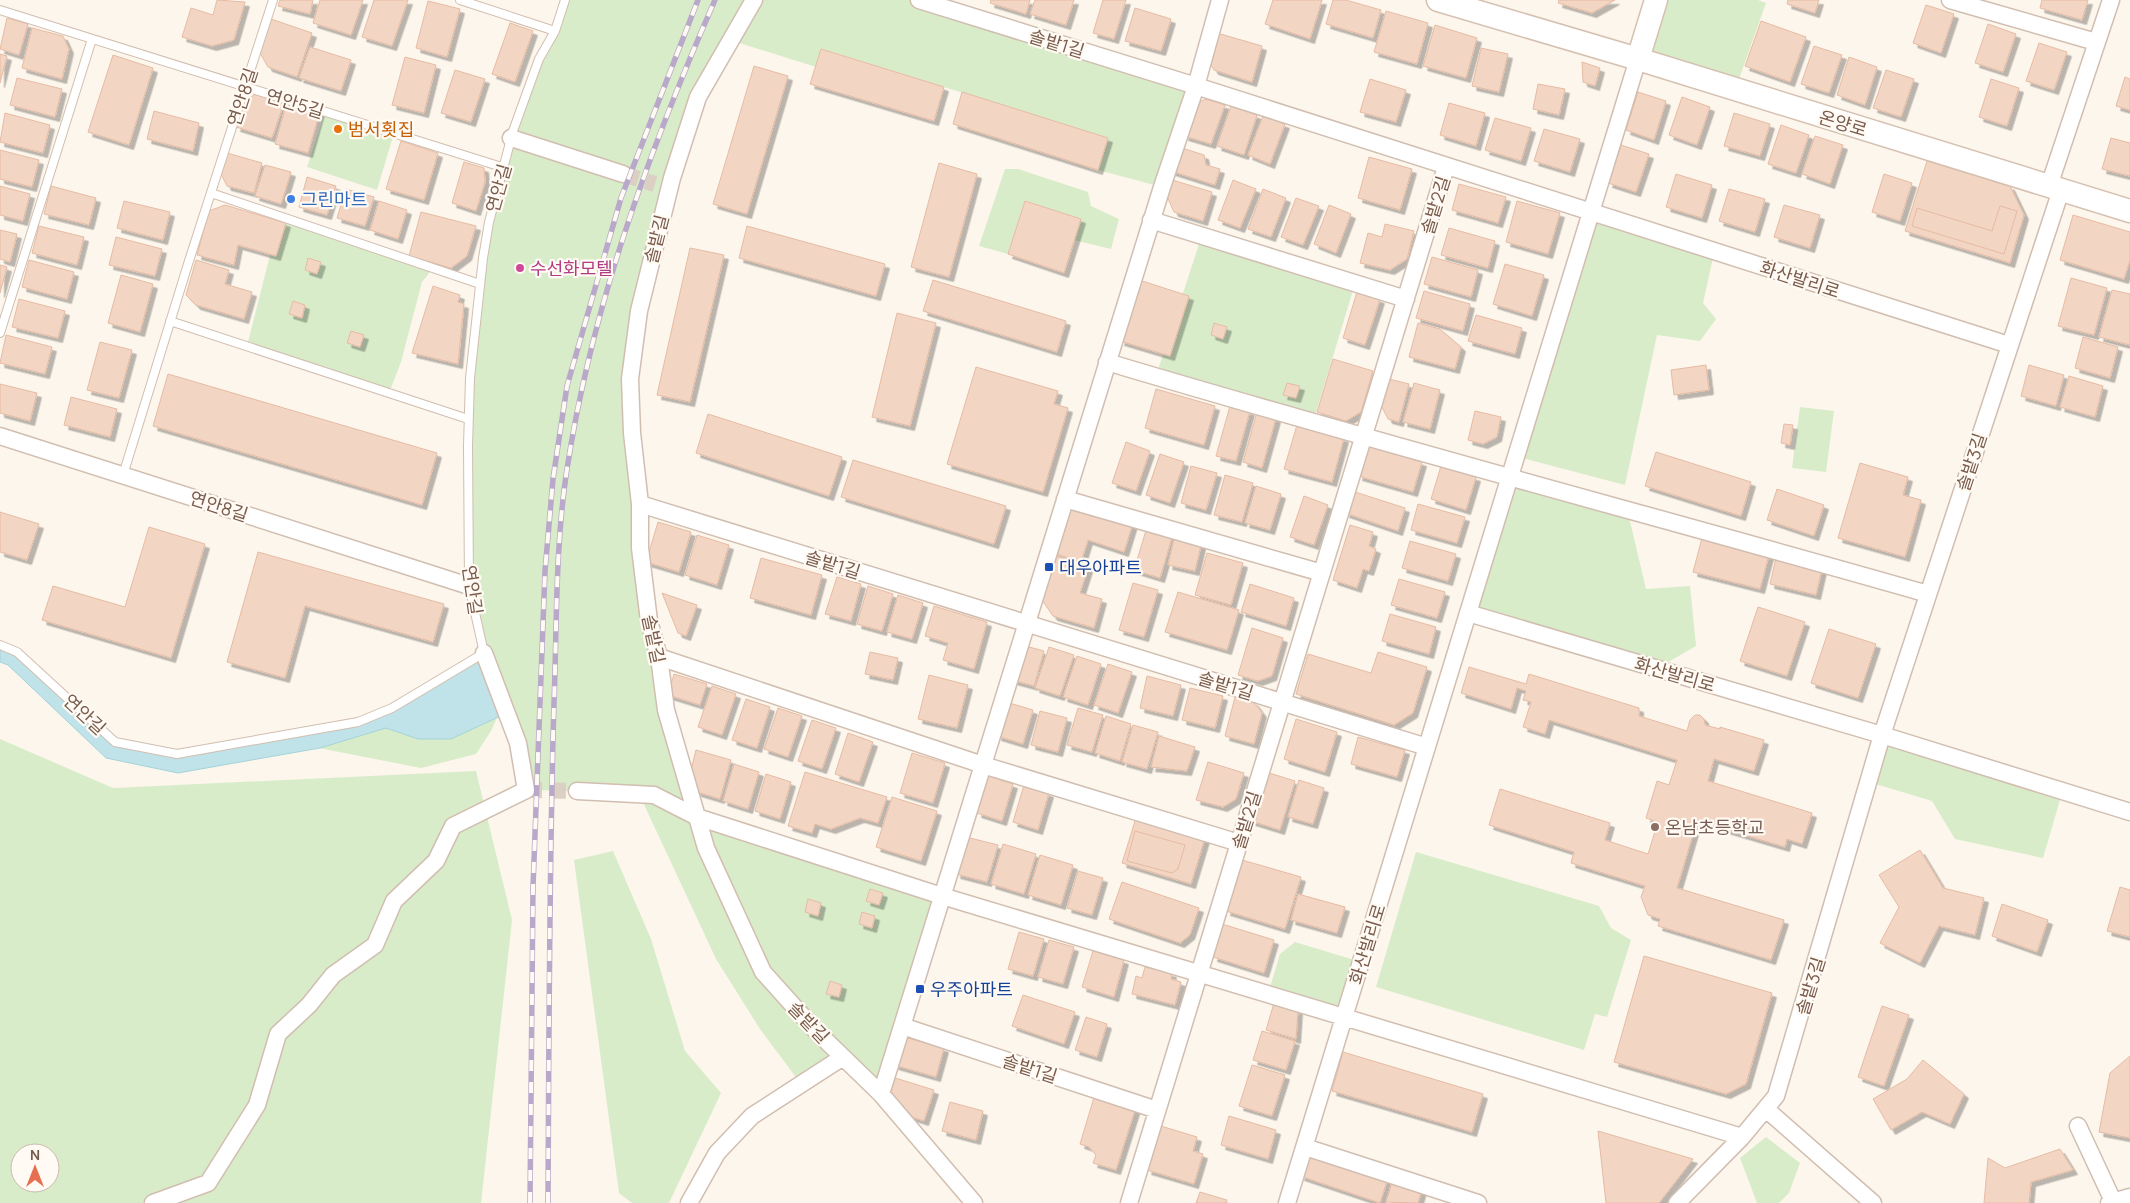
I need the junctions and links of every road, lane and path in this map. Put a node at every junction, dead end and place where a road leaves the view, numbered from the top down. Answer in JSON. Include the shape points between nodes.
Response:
{"nodes":[{"id":1,"x":273,"y":0,"type":"edge"},
{"id":2,"x":460,"y":0,"type":"edge"},
{"id":3,"x":565,"y":0,"type":"edge"},
{"id":4,"x":754,"y":0,"type":"edge"},
{"id":5,"x":919,"y":0,"type":"edge"},
{"id":6,"x":1220,"y":0,"type":"edge"},
{"id":7,"x":1438,"y":0,"type":"edge"},
{"id":8,"x":1656,"y":0,"type":"edge"},
{"id":9,"x":1950,"y":0,"type":"edge"},
{"id":10,"x":2110,"y":0,"type":"edge"},
{"id":11,"x":0,"y":10,"type":"edge"},
{"id":12,"x":555,"y":31,"type":"junction"},
{"id":13,"x":92,"y":39,"type":"junction"},
{"id":14,"x":2096,"y":42,"type":"junction"},
{"id":15,"x":1638,"y":59,"type":"junction"},
{"id":16,"x":1196,"y":86,"type":"junction"},
{"id":17,"x":246,"y":87,"type":"junction"},
{"id":18,"x":511,"y":138,"type":"junction"},
{"id":19,"x":505,"y":168,"type":"junction"},
{"id":20,"x":1446,"y":168,"type":"junction"},
{"id":21,"x":623,"y":174,"type":"tunnel mouth"},
{"id":22,"x":2055,"y":188,"type":"junction"},
{"id":23,"x":211,"y":193,"type":"junction"},
{"id":24,"x":2130,"y":211,"type":"edge"},
{"id":25,"x":1591,"y":213,"type":"junction"},
{"id":26,"x":1152,"y":220,"type":"junction"},
{"id":27,"x":480,"y":284,"type":"junction"},
{"id":28,"x":1406,"y":299,"type":"junction"},
{"id":29,"x":170,"y":321,"type":"junction"},
{"id":30,"x":0,"y":334,"type":"edge"},
{"id":31,"x":2009,"y":345,"type":"junction"},
{"id":32,"x":1108,"y":362,"type":"junction"},
{"id":33,"x":468,"y":420,"type":"junction"},
{"id":34,"x":0,"y":436,"type":"edge"},
{"id":35,"x":1364,"y":437,"type":"junction"},
{"id":36,"x":123,"y":475,"type":"junction"},
{"id":37,"x":1510,"y":478,"type":"junction"},
{"id":38,"x":1065,"y":499,"type":"junction"},
{"id":39,"x":640,"y":504,"type":"junction"},
{"id":40,"x":1322,"y":573,"type":"junction"},
{"id":41,"x":469,"y":586,"type":"junction"},
{"id":42,"x":1928,"y":594,"type":"junction"},
{"id":43,"x":1468,"y":613,"type":"junction"},
{"id":44,"x":1026,"y":624,"type":"junction"},
{"id":45,"x":0,"y":645,"type":"edge"},
{"id":46,"x":484,"y":653,"type":"junction"},
{"id":47,"x":659,"y":657,"type":"junction"},
{"id":48,"x":1282,"y":703,"type":"junction"},
{"id":49,"x":1882,"y":736,"type":"junction"},
{"id":50,"x":1427,"y":748,"type":"junction"},
{"id":51,"x":983,"y":765,"type":"junction"},
{"id":52,"x":576,"y":791,"type":"tunnel mouth"},
{"id":53,"x":2130,"y":812,"type":"edge"},
{"id":54,"x":697,"y":817,"type":"junction"},
{"id":55,"x":1239,"y":842,"type":"junction"},
{"id":56,"x":942,"y":896,"type":"junction"},
{"id":57,"x":1199,"y":973,"type":"junction"},
{"id":58,"x":1344,"y":1017,"type":"junction"},
{"id":59,"x":902,"y":1026,"type":"junction"},
{"id":60,"x":844,"y":1057,"type":"junction"},
{"id":61,"x":881,"y":1094,"type":"junction"},
{"id":62,"x":1766,"y":1109,"type":"junction"},
{"id":63,"x":1157,"y":1110,"type":"junction"},
{"id":64,"x":2078,"y":1126,"type":"dead end"},
{"id":65,"x":1742,"y":1137,"type":"junction"},
{"id":66,"x":1305,"y":1147,"type":"junction"},
{"id":67,"x":2130,"y":1197,"type":"edge"},
{"id":68,"x":2111,"y":1202,"type":"edge"},
{"id":69,"x":153,"y":1203,"type":"edge"},
{"id":70,"x":689,"y":1203,"type":"edge"},
{"id":71,"x":974,"y":1203,"type":"edge"},
{"id":72,"x":1129,"y":1203,"type":"edge"},
{"id":73,"x":1287,"y":1203,"type":"edge"},
{"id":74,"x":1478,"y":1203,"type":"edge"},
{"id":75,"x":1678,"y":1203,"type":"edge"},
{"id":76,"x":1873,"y":1203,"type":"edge"}],
"edges":[{"from":1,"to":17,"type":"lane","name":"연안8길"},
{"from":2,"to":12,"type":"lane"},
{"from":3,"to":12,"type":"lane","name":"연안길"},
{"from":4,"to":39,"type":"street","name":"솔밭길","via":[[698,97],[662,186],[630,379]]},
{"from":5,"to":16,"type":"street","name":"솔밭1길"},
{"from":6,"to":16,"type":"street"},
{"from":7,"to":15,"type":"main road","name":"온양로"},
{"from":8,"to":15,"type":"main road"},
{"from":9,"to":14,"type":"street"},
{"from":10,"to":14,"type":"street","name":"솔밭3길"},
{"from":11,"to":13,"type":"lane","name":"연안5길"},
{"from":12,"to":18,"type":"lane","name":"연안길","via":[[539,59]]},
{"from":13,"to":17,"type":"lane","name":"연안5길"},
{"from":13,"to":30,"type":"lane"},
{"from":14,"to":22,"type":"street","name":"솔밭3길"},
{"from":15,"to":22,"type":"main road","name":"온양로"},
{"from":15,"to":25,"type":"street","name":"화산발리로"},
{"from":16,"to":20,"type":"street","name":"솔밭2길"},
{"from":16,"to":26,"type":"street"},
{"from":17,"to":19,"type":"lane","name":"연안5길"},
{"from":17,"to":23,"type":"lane","name":"연안8길"},
{"from":18,"to":19,"type":"lane","name":"연안길"},
{"from":18,"to":21,"type":"street"},
{"from":19,"to":27,"type":"lane","name":"연안길","via":[[489,222]]},
{"from":20,"to":25,"type":"street"},
{"from":20,"to":28,"type":"street","name":"솔밭2길"},
{"from":22,"to":24,"type":"main road","name":"온양로"},
{"from":22,"to":31,"type":"street","name":"솔밭3길"},
{"from":23,"to":27,"type":"lane"},
{"from":23,"to":29,"type":"lane","name":"연안8길"},
{"from":25,"to":31,"type":"street","name":"화산발리로"},
{"from":25,"to":37,"type":"street","name":"화산발리로"},
{"from":26,"to":28,"type":"street"},
{"from":26,"to":32,"type":"street"},
{"from":27,"to":33,"type":"lane","name":"연안길"},
{"from":28,"to":35,"type":"street","name":"솔밭2길"},
{"from":29,"to":33,"type":"lane"},
{"from":29,"to":36,"type":"lane","name":"연안8길"},
{"from":31,"to":42,"type":"street","name":"솔밭3길"},
{"from":32,"to":35,"type":"street"},
{"from":32,"to":38,"type":"street"},
{"from":33,"to":41,"type":"lane","name":"연안길"},
{"from":34,"to":36,"type":"street"},
{"from":35,"to":37,"type":"street"},
{"from":35,"to":40,"type":"street","name":"솔밭2길"},
{"from":36,"to":41,"type":"street","name":"연안8길"},
{"from":37,"to":42,"type":"street"},
{"from":37,"to":43,"type":"street","name":"화산발리로"},
{"from":38,"to":40,"type":"street"},
{"from":38,"to":44,"type":"street"},
{"from":39,"to":44,"type":"street","name":"솔밭1길"},
{"from":39,"to":47,"type":"street","name":"솔밭길","via":[[640,548],[649,621]]},
{"from":40,"to":48,"type":"street","name":"솔밭2길"},
{"from":41,"to":46,"type":"lane","name":"연안길"},
{"from":42,"to":49,"type":"street","name":"솔밭3길"},
{"from":43,"to":49,"type":"street","name":"화산발리로"},
{"from":43,"to":50,"type":"street","name":"화산발리로"},
{"from":44,"to":48,"type":"street","name":"솔밭1길"},
{"from":44,"to":51,"type":"street"},
{"from":45,"to":46,"type":"lane","name":"연안길","via":[[17,652],[115,742],[177,754],[358,722],[392,708]]},
{"from":46,"to":69,"type":"street","via":[[518,743],[526,790],[453,826],[436,861],[394,901],[375,945],[333,974],[309,1005],[278,1034],[257,1105],[208,1184]]},
{"from":47,"to":51,"type":"street"},
{"from":47,"to":54,"type":"street","name":"솔밭길","via":[[666,710]]},
{"from":48,"to":50,"type":"street","name":"솔밭1길"},
{"from":48,"to":55,"type":"street","name":"솔밭2길"},
{"from":49,"to":53,"type":"street"},
{"from":49,"to":62,"type":"street","name":"솔밭3길","via":[[1776,1096]]},
{"from":50,"to":58,"type":"street","name":"화산발리로"},
{"from":51,"to":55,"type":"street"},
{"from":51,"to":56,"type":"street"},
{"from":52,"to":54,"type":"street","via":[[654,795]]},
{"from":54,"to":56,"type":"street"},
{"from":54,"to":60,"type":"street","name":"솔밭길","via":[[706,848],[763,972]]},
{"from":55,"to":57,"type":"street","name":"솔밭2길"},
{"from":56,"to":57,"type":"street"},
{"from":56,"to":59,"type":"street"},
{"from":57,"to":58,"type":"street"},
{"from":57,"to":63,"type":"street","name":"솔밭2길"},
{"from":58,"to":65,"type":"street"},
{"from":58,"to":66,"type":"street","name":"화산발리로"},
{"from":59,"to":61,"type":"street"},
{"from":59,"to":63,"type":"street","name":"솔밭1길"},
{"from":60,"to":61,"type":"street","name":"솔밭길"},
{"from":60,"to":70,"type":"street","via":[[752,1116],[717,1153]]},
{"from":61,"to":71,"type":"street","name":"솔밭길"},
{"from":62,"to":65,"type":"street","name":"솔밭3길"},
{"from":62,"to":76,"type":"street"},
{"from":63,"to":72,"type":"street","name":"솔밭2길"},
{"from":64,"to":68,"type":"street"},
{"from":65,"to":75,"type":"street","name":"솔밭3길"},
{"from":66,"to":73,"type":"street","name":"화산발리로"},
{"from":66,"to":74,"type":"street"},
{"from":67,"to":68,"type":"street"}]}
